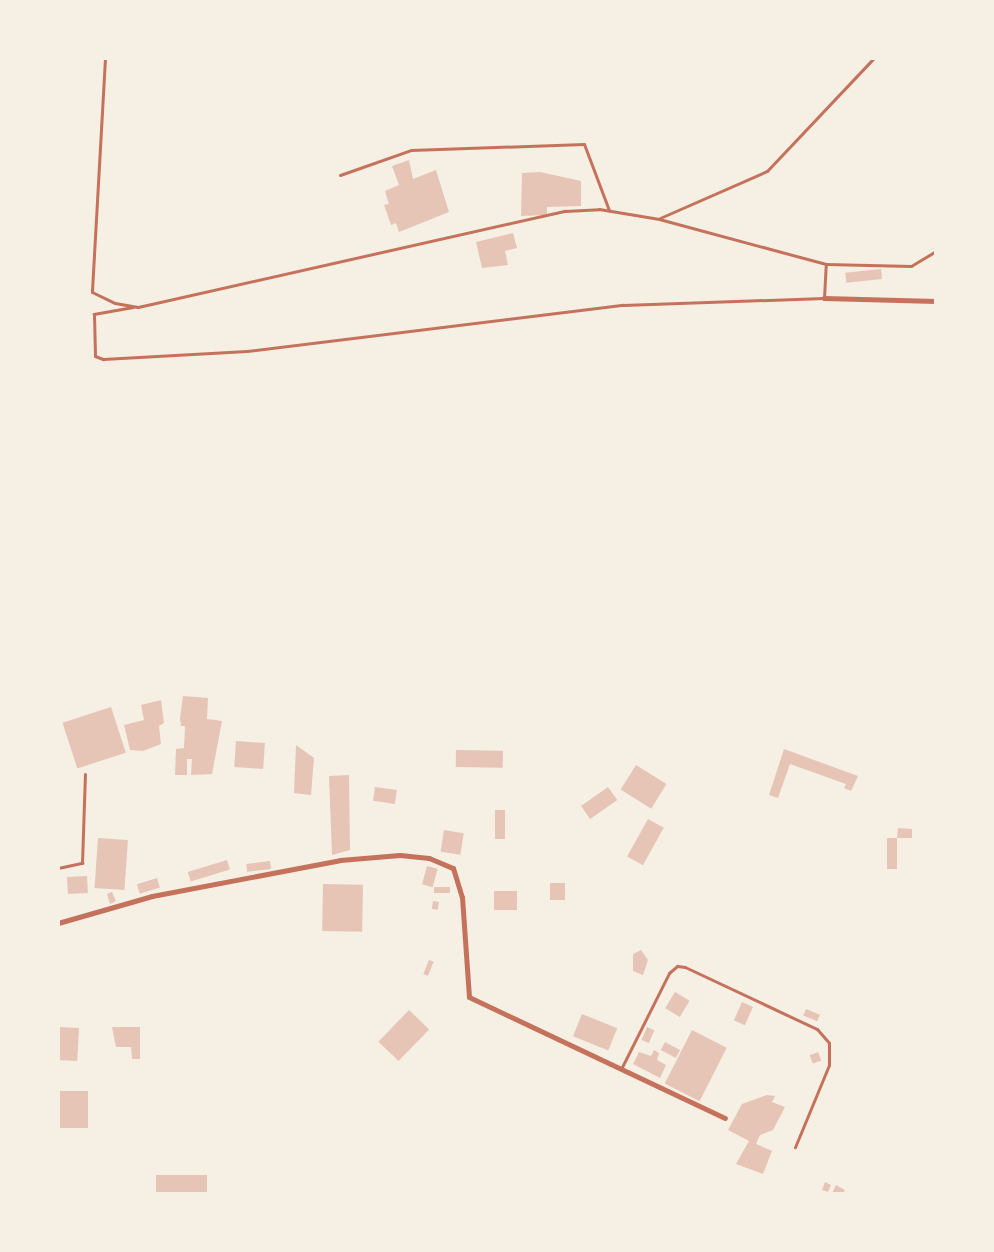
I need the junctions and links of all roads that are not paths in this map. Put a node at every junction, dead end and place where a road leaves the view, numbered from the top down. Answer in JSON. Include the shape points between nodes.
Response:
{"nodes":[{"id":1,"x":105,"y":58,"type":"edge"},
{"id":2,"x":874,"y":58,"type":"edge"},
{"id":3,"x":340,"y":175,"type":"dead end"},
{"id":4,"x":609,"y":210,"type":"junction"},
{"id":5,"x":659,"y":219,"type":"junction"},
{"id":6,"x":936,"y":251,"type":"edge"},
{"id":7,"x":826,"y":264,"type":"junction"},
{"id":8,"x":824,"y":298,"type":"junction"},
{"id":9,"x":936,"y":301,"type":"edge"},
{"id":10,"x":138,"y":307,"type":"junction"},
{"id":11,"x":84,"y":774,"type":"dead end"},
{"id":12,"x":58,"y":868,"type":"edge"},
{"id":13,"x":58,"y":923,"type":"edge"},
{"id":14,"x":622,"y":1067,"type":"junction"},
{"id":15,"x":725,"y":1118,"type":"dead end"},
{"id":16,"x":795,"y":1147,"type":"dead end"}],
"edges":[{"from":1,"to":10,"type":"lane","via":[[92,291],[102,300]]},
{"from":2,"to":5,"type":"lane","via":[[767,171]]},
{"from":3,"to":4,"type":"lane","via":[[411,150],[584,144]]},
{"from":4,"to":5,"type":"lane"},
{"from":4,"to":10,"type":"lane","via":[[565,211]]},
{"from":5,"to":7,"type":"lane"},
{"from":6,"to":7,"type":"lane","via":[[911,266]]},
{"from":7,"to":8,"type":"lane"},
{"from":8,"to":9,"type":"street"},
{"from":8,"to":10,"type":"lane","via":[[623,305],[248,351],[103,359],[95,356],[94,314]]},
{"from":11,"to":12,"type":"lane","via":[[82,863]]},
{"from":13,"to":14,"type":"street","via":[[152,896],[340,860],[400,855],[429,858],[453,868],[462,897],[469,997]]},
{"from":14,"to":15,"type":"street"},
{"from":14,"to":16,"type":"lane","via":[[669,973],[677,966],[685,967],[817,1029],[829,1043],[829,1065]]}]}
